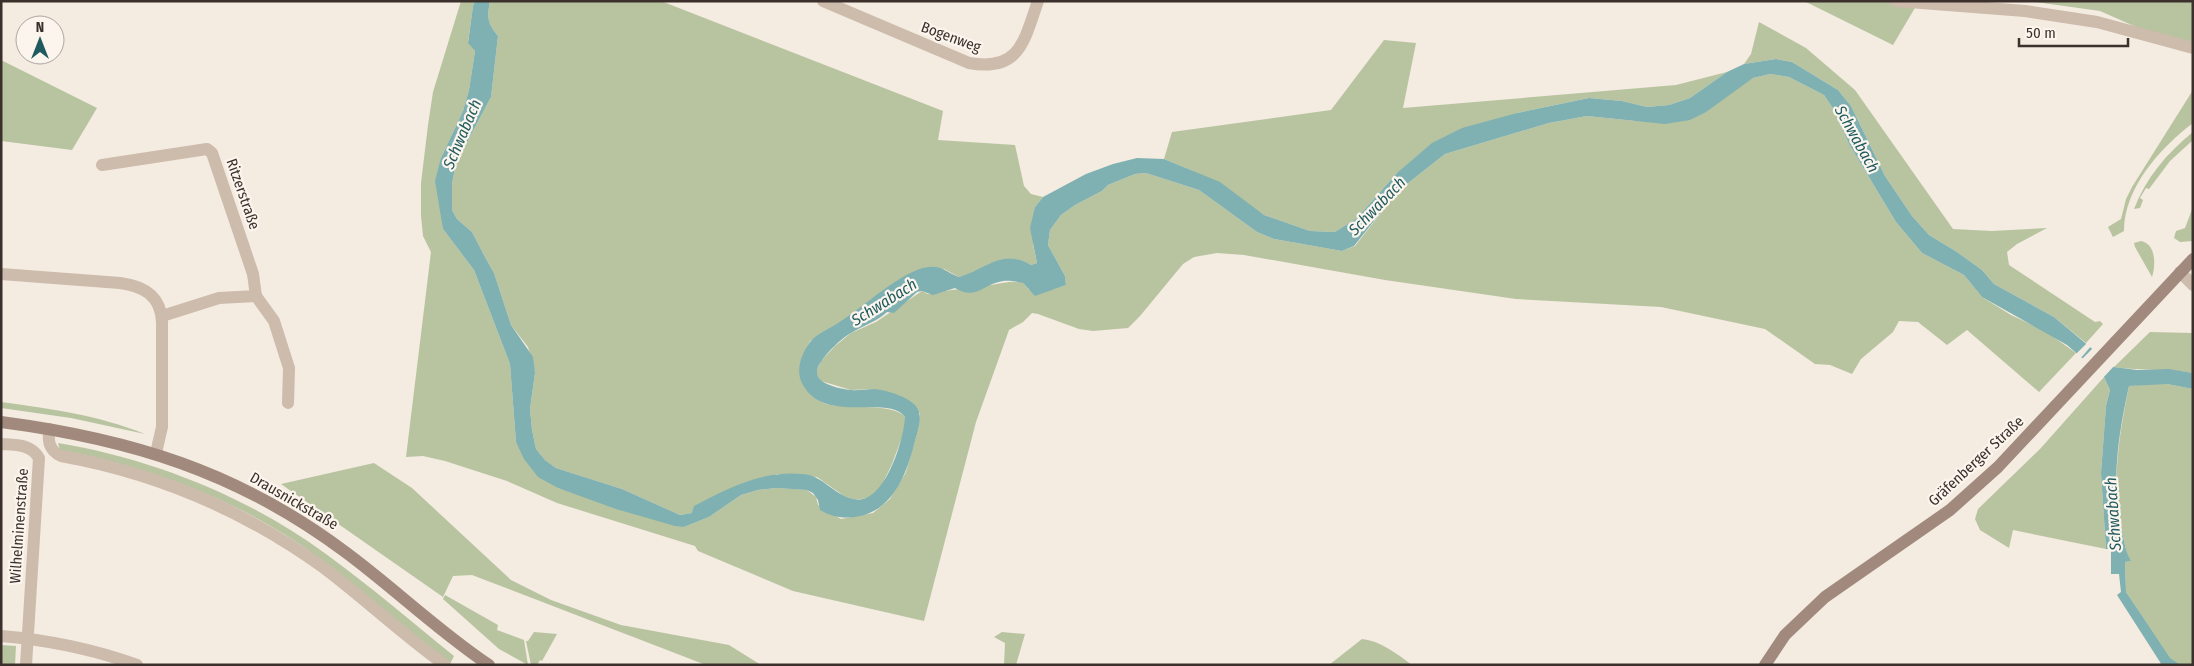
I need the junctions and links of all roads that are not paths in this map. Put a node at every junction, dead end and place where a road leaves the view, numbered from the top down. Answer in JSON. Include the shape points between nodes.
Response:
{"nodes":[{"id":1,"x":823,"y":1,"type":"edge"},
{"id":2,"x":1038,"y":1,"type":"edge"},
{"id":3,"x":1896,"y":1,"type":"edge"},
{"id":4,"x":2193,"y":48,"type":"edge"},
{"id":5,"x":102,"y":165,"type":"dead end"},
{"id":6,"x":2193,"y":259,"type":"edge"},
{"id":7,"x":2180,"y":272,"type":"junction"},
{"id":8,"x":1,"y":274,"type":"edge"},
{"id":9,"x":2193,"y":285,"type":"edge"},
{"id":10,"x":256,"y":296,"type":"junction"},
{"id":11,"x":162,"y":316,"type":"junction"},
{"id":12,"x":288,"y":403,"type":"dead end"},
{"id":13,"x":1,"y":422,"type":"edge"},
{"id":14,"x":50,"y":428,"type":"junction"},
{"id":15,"x":1,"y":444,"type":"edge"},
{"id":16,"x":156,"y":453,"type":"junction"},
{"id":17,"x":1,"y":636,"type":"edge"},
{"id":18,"x":28,"y":639,"type":"junction"},
{"id":19,"x":26,"y":665,"type":"edge"},
{"id":20,"x":137,"y":665,"type":"edge"},
{"id":21,"x":445,"y":665,"type":"edge"},
{"id":22,"x":489,"y":665,"type":"edge"},
{"id":23,"x":1765,"y":665,"type":"edge"}],
"edges":[{"from":1,"to":2,"type":"street","name":"Bogenweg","via":[[970,63],[988,66],[1003,63],[1014,56],[1025,40]]},
{"from":3,"to":4,"type":"street","via":[[2025,11],[2097,22]]},
{"from":5,"to":10,"type":"street","name":"Ritzerstraße","via":[[207,149],[212,153],[253,274]]},
{"from":6,"to":7,"type":"main road","name":"Gräfenberger Straße"},
{"from":7,"to":9,"type":"street"},
{"from":7,"to":23,"type":"main road","name":"Gräfenberger Straße","via":[[1998,467],[1950,510],[1834,590],[1805,614],[1785,635]]},
{"from":8,"to":11,"type":"street","via":[[132,284],[149,292]]},
{"from":10,"to":11,"type":"street","via":[[219,298]]},
{"from":10,"to":12,"type":"street","name":"Ritzerstraße","via":[[274,321],[289,368]]},
{"from":11,"to":16,"type":"street","via":[[162,427]]},
{"from":13,"to":14,"type":"main road","name":"Drausnickstraße"},
{"from":14,"to":16,"type":"main road","name":"Drausnickstraße"},
{"from":14,"to":21,"type":"street","via":[[50,445],[61,456],[111,466],[166,484],[249,520],[291,545]]},
{"from":15,"to":18,"type":"street","name":"Wilhelminenstraße","via":[[35,451],[40,465]]},
{"from":16,"to":22,"type":"main road","name":"Drausnickstraße","via":[[235,486],[310,528],[362,564],[448,636]]},
{"from":17,"to":18,"type":"street"},
{"from":18,"to":19,"type":"street","name":"Wilhelminenstraße"},
{"from":18,"to":20,"type":"street","via":[[96,651]]}]}
